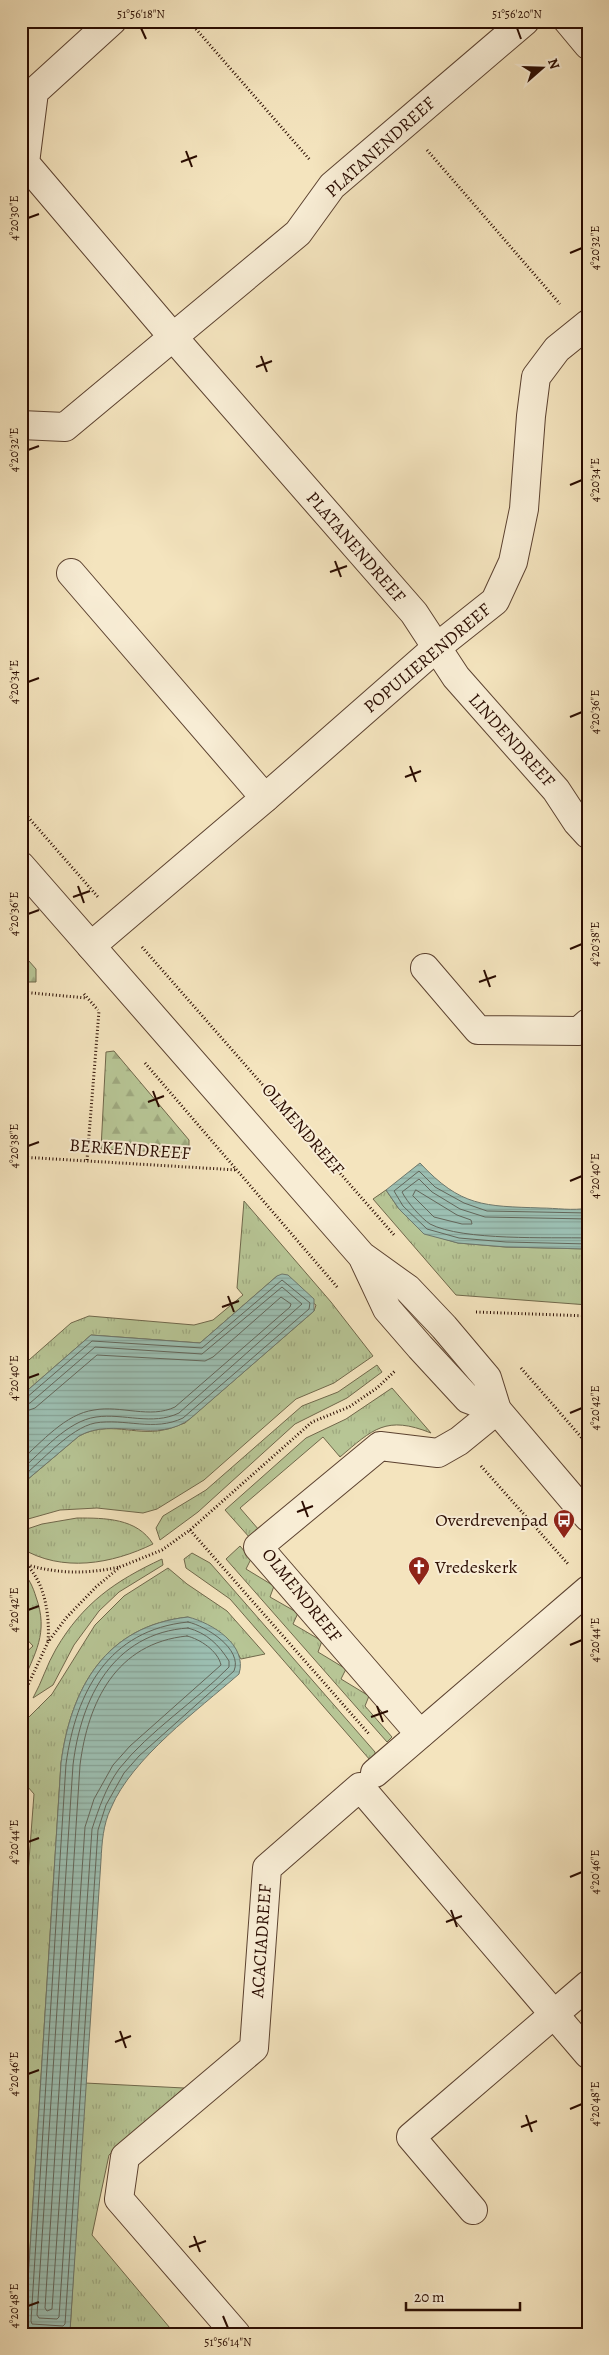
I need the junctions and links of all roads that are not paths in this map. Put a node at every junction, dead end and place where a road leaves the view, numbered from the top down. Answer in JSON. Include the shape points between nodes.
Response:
{"nodes":[{"id":1,"x":112,"y":21,"type":"edge"},
{"id":2,"x":525,"y":21,"type":"edge"},
{"id":3,"x":568,"y":21,"type":"edge"},
{"id":4,"x":588,"y":45,"type":"edge"},
{"id":5,"x":584,"y":327,"type":"edge"},
{"id":6,"x":173,"y":337,"type":"junction"},
{"id":7,"x":21,"y":424,"type":"edge"},
{"id":8,"x":71,"y":573,"type":"dead end"},
{"id":9,"x":437,"y":647,"type":"junction"},
{"id":10,"x":265,"y":798,"type":"junction"},
{"id":11,"x":588,"y":834,"type":"edge"},
{"id":12,"x":21,"y":866,"type":"edge"},
{"id":13,"x":91,"y":946,"type":"junction"},
{"id":14,"x":425,"y":968,"type":"dead end"},
{"id":15,"x":588,"y":1023,"type":"edge"},
{"id":16,"x":497,"y":1410,"type":"junction"},
{"id":17,"x":588,"y":1517,"type":"edge"},
{"id":18,"x":588,"y":1590,"type":"edge"},
{"id":19,"x":420,"y":1734,"type":"junction"},
{"id":20,"x":383,"y":1765,"type":"road end"},
{"id":21,"x":588,"y":1985,"type":"edge"},
{"id":22,"x":555,"y":2014,"type":"junction"},
{"id":23,"x":588,"y":2054,"type":"edge"},
{"id":24,"x":473,"y":2210,"type":"dead end"},
{"id":25,"x":236,"y":2334,"type":"edge"}],
"edges":[{"from":1,"to":6,"type":"street","name":"PLATANENDREEF","via":[[34,92],[26,163]]},
{"from":2,"to":6,"type":"street","name":"PLATANENDREEF","via":[[332,186],[298,233]]},
{"from":3,"to":4,"type":"street"},
{"from":5,"to":9,"type":"street","name":"POPULIERENDREEF","via":[[557,348],[536,377],[524,509],[513,562],[495,601]]},
{"from":6,"to":7,"type":"street","via":[[65,426]]},
{"from":6,"to":9,"type":"street","name":"PLATANENDREEF","via":[[414,613]]},
{"from":8,"to":10,"type":"street"},
{"from":9,"to":10,"type":"street","name":"POPULIERENDREEF"},
{"from":9,"to":11,"type":"street","name":"LINDENDREEF","via":[[456,677],[556,790]]},
{"from":10,"to":13,"type":"street","name":"POPULIERENDREEF"},
{"from":12,"to":13,"type":"street"},
{"from":13,"to":16,"type":"street","via":[[362,1256],[387,1310],[468,1398]]},
{"from":14,"to":15,"type":"street","via":[[478,1030],[579,1031]]},
{"from":16,"to":17,"type":"street"},
{"from":16,"to":19,"type":"street","name":"OLMENDREEF","via":[[438,1453],[380,1446],[258,1547]]},
{"from":18,"to":19,"type":"street"},
{"from":19,"to":20,"type":"street"},
{"from":21,"to":22,"type":"street"},
{"from":22,"to":23,"type":"street","name":"ACACIADREEF"},
{"from":22,"to":24,"type":"street","via":[[411,2137]]},
{"from":22,"to":25,"type":"street","name":"ACACIADREEF","via":[[360,1787],[266,1868],[254,2048],[125,2158],[119,2199]]}]}
